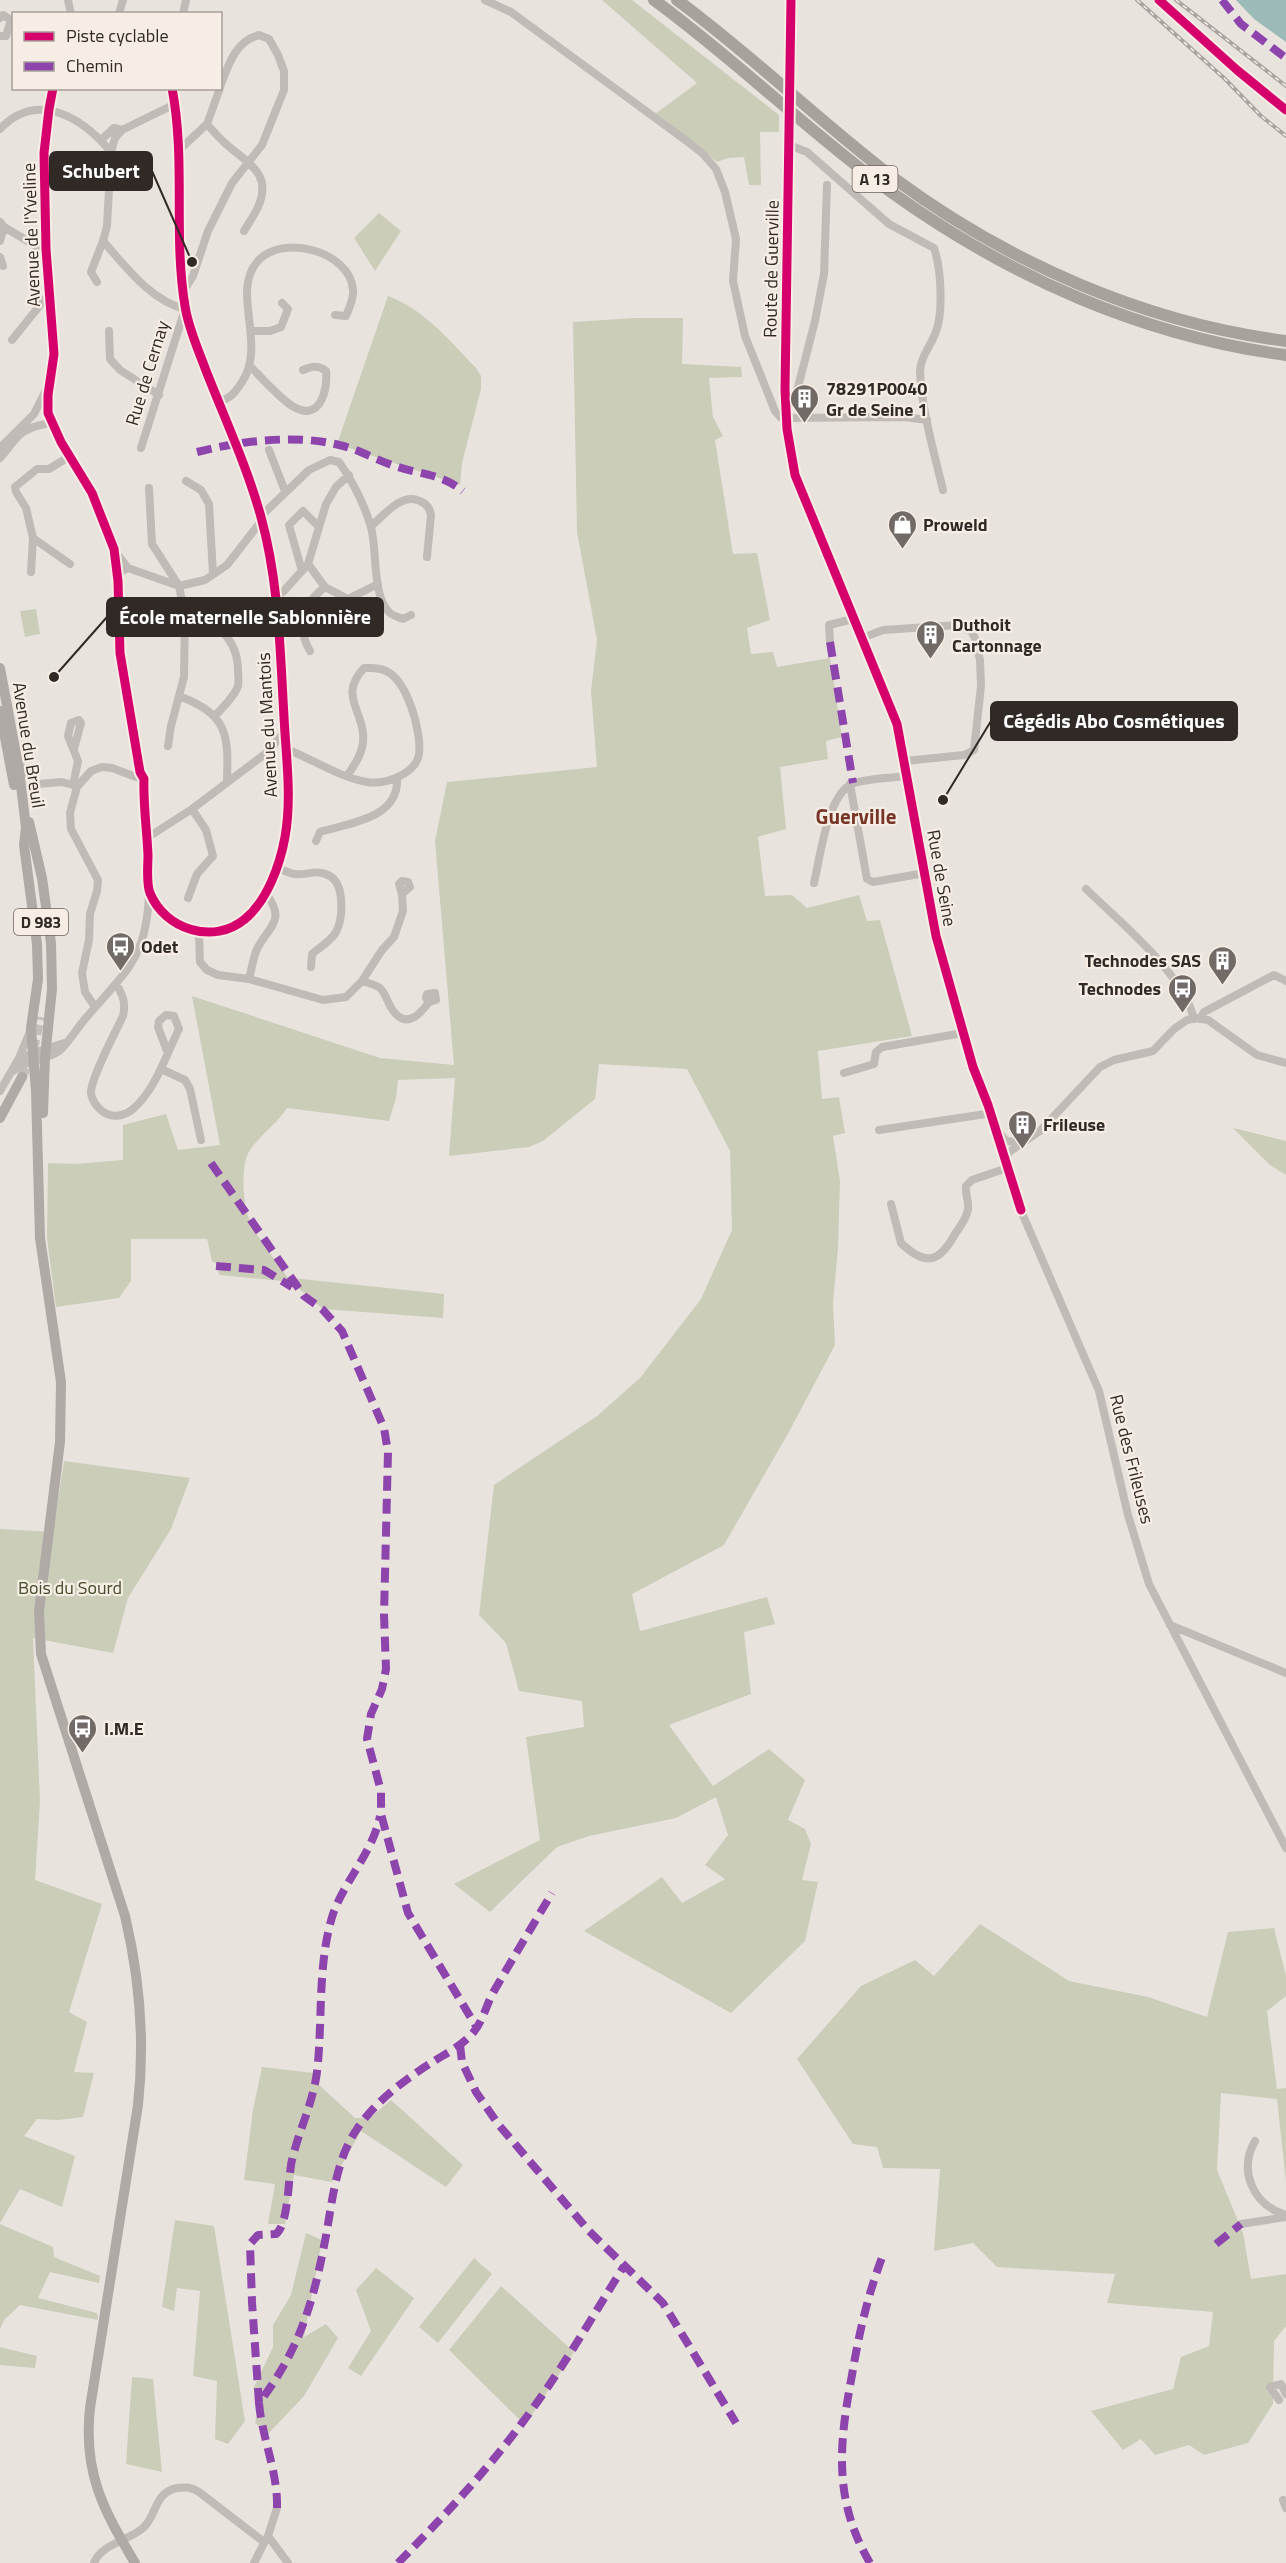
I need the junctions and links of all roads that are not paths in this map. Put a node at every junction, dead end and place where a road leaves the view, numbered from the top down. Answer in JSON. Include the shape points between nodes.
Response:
{"nodes":[{"id":1,"x":484,"y":0,"type":"edge"},
{"id":2,"x":654,"y":0,"type":"edge"},
{"id":3,"x":677,"y":0,"type":"edge"},
{"id":4,"x":791,"y":0,"type":"edge"},
{"id":5,"x":1159,"y":0,"type":"edge"},
{"id":6,"x":0,"y":18,"type":"edge"},
{"id":7,"x":0,"y":36,"type":"edge"},
{"id":8,"x":790,"y":79,"type":"dead end"},
{"id":9,"x":222,"y":83,"type":"edge"},
{"id":10,"x":53,"y":90,"type":"edge"},
{"id":11,"x":172,"y":90,"type":"edge"},
{"id":12,"x":219,"y":90,"type":"edge"},
{"id":13,"x":175,"y":104,"type":"junction"},
{"id":14,"x":48,"y":109,"type":"junction"},
{"id":15,"x":1286,"y":110,"type":"edge"},
{"id":16,"x":789,"y":120,"type":"dead end"},
{"id":17,"x":207,"y":124,"type":"junction"},
{"id":18,"x":0,"y":129,"type":"edge"},
{"id":19,"x":122,"y":130,"type":"junction"},
{"id":20,"x":101,"y":140,"type":"junction"},
{"id":21,"x":789,"y":145,"type":"junction"},
{"id":22,"x":178,"y":151,"type":"junction"},
{"id":23,"x":111,"y":152,"type":"junction"},
{"id":24,"x":248,"y":161,"type":"junction"},
{"id":25,"x":827,"y":185,"type":"dead end"},
{"id":26,"x":2,"y":224,"type":"edge"},
{"id":27,"x":244,"y":231,"type":"dead end"},
{"id":28,"x":103,"y":241,"type":"junction"},
{"id":29,"x":0,"y":242,"type":"edge"},
{"id":30,"x":46,"y":252,"type":"junction"},
{"id":31,"x":98,"y":282,"type":"dead end"},
{"id":32,"x":183,"y":292,"type":"junction"},
{"id":33,"x":49,"y":294,"type":"junction"},
{"id":34,"x":282,"y":303,"type":"dead end"},
{"id":35,"x":185,"y":309,"type":"junction"},
{"id":36,"x":335,"y":315,"type":"dead end"},
{"id":37,"x":109,"y":331,"type":"dead end"},
{"id":38,"x":252,"y":332,"type":"junction"},
{"id":39,"x":12,"y":340,"type":"dead end"},
{"id":40,"x":1286,"y":341,"type":"edge"},
{"id":41,"x":1286,"y":355,"type":"edge"},
{"id":42,"x":249,"y":365,"type":"junction"},
{"id":43,"x":303,"y":370,"type":"dead end"},
{"id":44,"x":50,"y":380,"type":"junction"},
{"id":45,"x":159,"y":395,"type":"junction"},
{"id":46,"x":218,"y":402,"type":"junction"},
{"id":47,"x":785,"y":407,"type":"junction"},
{"id":48,"x":34,"y":413,"type":"junction"},
{"id":49,"x":786,"y":417,"type":"junction"},
{"id":50,"x":45,"y":420,"type":"junction"},
{"id":51,"x":927,"y":420,"type":"junction"},
{"id":52,"x":141,"y":447,"type":"dead end"},
{"id":53,"x":0,"y":448,"type":"edge"},
{"id":54,"x":269,"y":450,"type":"dead end"},
{"id":55,"x":70,"y":456,"type":"junction"},
{"id":56,"x":0,"y":458,"type":"edge"},
{"id":57,"x":349,"y":475,"type":"junction"},
{"id":58,"x":186,"y":481,"type":"dead end"},
{"id":59,"x":149,"y":488,"type":"dead end"},
{"id":60,"x":943,"y":490,"type":"dead end"},
{"id":61,"x":285,"y":491,"type":"junction"},
{"id":62,"x":261,"y":518,"type":"junction"},
{"id":63,"x":371,"y":526,"type":"junction"},
{"id":64,"x":319,"y":527,"type":"junction"},
{"id":65,"x":249,"y":537,"type":"junction"},
{"id":66,"x":33,"y":538,"type":"junction"},
{"id":67,"x":267,"y":541,"type":"junction"},
{"id":68,"x":114,"y":549,"type":"junction"},
{"id":69,"x":427,"y":557,"type":"dead end"},
{"id":70,"x":70,"y":564,"type":"dead end"},
{"id":71,"x":308,"y":564,"type":"junction"},
{"id":72,"x":129,"y":568,"type":"junction"},
{"id":73,"x":302,"y":571,"type":"junction"},
{"id":74,"x":31,"y":572,"type":"dead end"},
{"id":75,"x":117,"y":574,"type":"junction"},
{"id":76,"x":213,"y":574,"type":"junction"},
{"id":77,"x":378,"y":584,"type":"junction"},
{"id":78,"x":179,"y":586,"type":"junction"},
{"id":79,"x":325,"y":587,"type":"junction"},
{"id":80,"x":277,"y":594,"type":"junction"},
{"id":81,"x":185,"y":615,"type":"junction"},
{"id":82,"x":411,"y":615,"type":"dead end"},
{"id":83,"x":853,"y":619,"type":"junction"},
{"id":84,"x":862,"y":638,"type":"junction"},
{"id":85,"x":830,"y":642,"type":"dead end"},
{"id":86,"x":310,"y":651,"type":"dead end"},
{"id":87,"x":0,"y":668,"type":"edge"},
{"id":88,"x":179,"y":696,"type":"junction"},
{"id":89,"x":0,"y":711,"type":"edge"},
{"id":90,"x":215,"y":716,"type":"junction"},
{"id":91,"x":285,"y":731,"type":"junction"},
{"id":92,"x":168,"y":746,"type":"dead end"},
{"id":93,"x":74,"y":749,"type":"dead end"},
{"id":94,"x":286,"y":751,"type":"junction"},
{"id":95,"x":269,"y":752,"type":"junction"},
{"id":96,"x":905,"y":761,"type":"junction"},
{"id":97,"x":17,"y":762,"type":"junction"},
{"id":98,"x":138,"y":775,"type":"junction"},
{"id":99,"x":346,"y":776,"type":"junction"},
{"id":100,"x":908,"y":776,"type":"junction"},
{"id":101,"x":396,"y":779,"type":"junction"},
{"id":102,"x":227,"y":780,"type":"junction"},
{"id":103,"x":850,"y":784,"type":"junction"},
{"id":104,"x":75,"y":786,"type":"junction"},
{"id":105,"x":192,"y":809,"type":"junction"},
{"id":106,"x":26,"y":827,"type":"junction"},
{"id":107,"x":147,"y":834,"type":"junction"},
{"id":108,"x":315,"y":841,"type":"dead end"},
{"id":109,"x":276,"y":867,"type":"junction"},
{"id":110,"x":924,"y":873,"type":"junction"},
{"id":111,"x":814,"y":883,"type":"dead end"},
{"id":112,"x":1086,"y":889,"type":"dead end"},
{"id":113,"x":149,"y":892,"type":"junction"},
{"id":114,"x":266,"y":893,"type":"junction"},
{"id":115,"x":402,"y":894,"type":"dead end"},
{"id":116,"x":188,"y":898,"type":"dead end"},
{"id":117,"x":165,"y":915,"type":"junction"},
{"id":118,"x":148,"y":922,"type":"junction"},
{"id":119,"x":199,"y":933,"type":"junction"},
{"id":120,"x":311,"y":967,"type":"dead end"},
{"id":121,"x":249,"y":979,"type":"junction"},
{"id":122,"x":362,"y":981,"type":"junction"},
{"id":123,"x":1286,"y":981,"type":"edge"},
{"id":124,"x":116,"y":984,"type":"junction"},
{"id":125,"x":429,"y":1002,"type":"dead end"},
{"id":126,"x":95,"y":1007,"type":"junction"},
{"id":127,"x":40,"y":1017,"type":"tunnel mouth"},
{"id":128,"x":1197,"y":1019,"type":"junction"},
{"id":129,"x":31,"y":1028,"type":"junction"},
{"id":130,"x":963,"y":1033,"type":"junction"},
{"id":131,"x":167,"y":1051,"type":"dead end"},
{"id":132,"x":45,"y":1053,"type":"junction"},
{"id":133,"x":33,"y":1056,"type":"junction"},
{"id":134,"x":19,"y":1058,"type":"junction"},
{"id":135,"x":1286,"y":1064,"type":"edge"},
{"id":136,"x":973,"y":1067,"type":"junction"},
{"id":137,"x":161,"y":1069,"type":"junction"},
{"id":138,"x":34,"y":1072,"type":"junction"},
{"id":139,"x":844,"y":1073,"type":"dead end"},
{"id":140,"x":17,"y":1074,"type":"junction"},
{"id":141,"x":0,"y":1091,"type":"edge"},
{"id":142,"x":986,"y":1114,"type":"junction"},
{"id":143,"x":0,"y":1118,"type":"edge"},
{"id":144,"x":994,"y":1123,"type":"junction"},
{"id":145,"x":879,"y":1130,"type":"dead end"},
{"id":146,"x":201,"y":1140,"type":"dead end"},
{"id":147,"x":1014,"y":1145,"type":"junction"},
{"id":148,"x":999,"y":1149,"type":"junction"},
{"id":149,"x":1005,"y":1167,"type":"junction"},
{"id":150,"x":38,"y":1182,"type":"junction"},
{"id":151,"x":891,"y":1204,"type":"dead end"},
{"id":152,"x":1170,"y":1625,"type":"junction"},
{"id":153,"x":1286,"y":1673,"type":"edge"},
{"id":154,"x":1286,"y":1848,"type":"edge"},
{"id":155,"x":1255,"y":2141,"type":"dead end"},
{"id":156,"x":1286,"y":2216,"type":"edge"},
{"id":157,"x":1241,"y":2224,"type":"dead end"},
{"id":158,"x":277,"y":2508,"type":"dead end"},
{"id":159,"x":266,"y":2539,"type":"junction"},
{"id":160,"x":122,"y":2540,"type":"junction"},
{"id":161,"x":94,"y":2563,"type":"edge"},
{"id":162,"x":135,"y":2563,"type":"edge"},
{"id":163,"x":254,"y":2563,"type":"edge"},
{"id":164,"x":288,"y":2563,"type":"edge"}],
"edges":[{"from":1,"to":49,"type":"street","via":[[511,12],[703,154],[716,169],[736,239],[733,281],[745,336],[775,411],[781,418]]},
{"from":2,"to":41,"type":"highway","number":"A 13","via":[[848,158],[924,214],[1016,270],[1143,323]]},
{"from":3,"to":40,"type":"highway","number":"A 13","via":[[859,150],[932,204],[1021,257],[1148,310]]},
{"from":4,"to":8,"type":"street"},
{"from":5,"to":15,"type":"main road"},
{"from":6,"to":7,"type":"street","via":[[3,15],[11,20],[6,36]]},
{"from":9,"to":24,"type":"street","via":[[239,46],[259,35],[269,39],[284,71],[284,90],[262,146]]},
{"from":10,"to":14,"type":"street","name":"Avenue de l'Yveline"},
{"from":11,"to":13,"type":"street"},
{"from":12,"to":17,"type":"street"},
{"from":13,"to":19,"type":"street"},
{"from":13,"to":22,"type":"street"},
{"from":14,"to":18,"type":"street","via":[[19,113]]},
{"from":14,"to":20,"type":"street"},
{"from":14,"to":30,"type":"street","name":"Avenue de l'Yveline","via":[[44,153]]},
{"from":16,"to":21,"type":"street","name":"Route de Guerville"},
{"from":17,"to":22,"type":"street"},
{"from":17,"to":24,"type":"street"},
{"from":19,"to":20,"type":"street","via":[[114,128]]},
{"from":19,"to":23,"type":"street"},
{"from":20,"to":23,"type":"street"},
{"from":21,"to":47,"type":"street","name":"Route de Guerville"},
{"from":21,"to":51,"type":"street","via":[[803,149],[889,224],[934,248],[940,315],[920,370]]},
{"from":22,"to":32,"type":"street"},
{"from":23,"to":28,"type":"street"},
{"from":24,"to":27,"type":"street","via":[[259,173],[262,188],[259,206]]},
{"from":24,"to":32,"type":"street","via":[[208,231],[193,276]]},
{"from":25,"to":47,"type":"street","via":[[824,274],[797,391]]},
{"from":26,"to":29,"type":"street"},
{"from":26,"to":30,"type":"street"},
{"from":28,"to":31,"type":"street","via":[[91,272]]},
{"from":28,"to":35,"type":"street","via":[[153,293],[166,303]]},
{"from":30,"to":33,"type":"street","name":"Avenue de l'Yveline"},
{"from":32,"to":35,"type":"street"},
{"from":33,"to":39,"type":"street"},
{"from":33,"to":44,"type":"street","name":"Avenue de l'Yveline","via":[[54,354]]},
{"from":34,"to":38,"type":"street","via":[[288,309],[281,327]]},
{"from":35,"to":45,"type":"street","name":"Rue de Cernay"},
{"from":35,"to":46,"type":"street","name":"Avenue du Mantois"},
{"from":36,"to":38,"type":"street","via":[[346,316],[352,299],[350,279],[329,257],[310,248],[288,246],[271,251],[256,262],[246,290]]},
{"from":37,"to":45,"type":"street","via":[[110,358],[120,370]]},
{"from":38,"to":42,"type":"street"},
{"from":42,"to":43,"type":"street","via":[[295,408],[306,410],[323,401],[327,381],[326,371],[321,367]]},
{"from":42,"to":46,"type":"street","via":[[232,397]]},
{"from":44,"to":48,"type":"street","name":"Avenue de l'Yveline"},
{"from":44,"to":50,"type":"street","name":"Avenue de l'Yveline"},
{"from":45,"to":52,"type":"street","name":"Rue de Cernay"},
{"from":46,"to":62,"type":"street","name":"Avenue du Mantois"},
{"from":47,"to":49,"type":"street","name":"Route de Guerville"},
{"from":48,"to":50,"type":"street","via":[[42,410]]},
{"from":48,"to":50,"type":"street","via":[[34,421]]},
{"from":48,"to":53,"type":"street","name":"Avenue de l'Yveline"},
{"from":49,"to":51,"type":"street"},
{"from":49,"to":83,"type":"street","name":"Rue de Seine","via":[[802,495]]},
{"from":50,"to":55,"type":"street"},
{"from":50,"to":56,"type":"street","via":[[19,434]]},
{"from":51,"to":60,"type":"street"},
{"from":54,"to":61,"type":"street"},
{"from":55,"to":66,"type":"street","via":[[50,469],[37,469],[15,487],[26,508]]},
{"from":55,"to":68,"type":"street","via":[[92,493]]},
{"from":57,"to":61,"type":"street","via":[[339,462],[330,460],[309,470]]},
{"from":57,"to":63,"type":"street"},
{"from":57,"to":64,"type":"street","via":[[336,487]]},
{"from":58,"to":76,"type":"street","via":[[201,490],[209,504]]},
{"from":59,"to":78,"type":"street","via":[[152,544]]},
{"from":61,"to":62,"type":"street"},
{"from":62,"to":65,"type":"street"},
{"from":62,"to":67,"type":"street","name":"Avenue du Mantois"},
{"from":63,"to":69,"type":"street","via":[[401,500],[414,498],[424,502],[431,510]]},
{"from":63,"to":77,"type":"street"},
{"from":64,"to":71,"type":"street"},
{"from":64,"to":73,"type":"street","via":[[303,512],[289,525]]},
{"from":65,"to":67,"type":"street"},
{"from":65,"to":76,"type":"street","via":[[227,565]]},
{"from":66,"to":70,"type":"street"},
{"from":66,"to":74,"type":"street"},
{"from":67,"to":80,"type":"street","name":"Avenue du Mantois"},
{"from":68,"to":72,"type":"street"},
{"from":68,"to":75,"type":"street"},
{"from":71,"to":73,"type":"street"},
{"from":71,"to":79,"type":"street"},
{"from":72,"to":75,"type":"street"},
{"from":72,"to":78,"type":"street"},
{"from":73,"to":80,"type":"street"},
{"from":75,"to":98,"type":"street","via":[[120,653]]},
{"from":76,"to":78,"type":"street"},
{"from":77,"to":79,"type":"street","via":[[348,599]]},
{"from":77,"to":82,"type":"street","via":[[390,613],[403,619]]},
{"from":78,"to":81,"type":"street"},
{"from":79,"to":86,"type":"street","via":[[310,598],[304,612],[303,635]]},
{"from":80,"to":91,"type":"street","name":"Avenue du Mantois"},
{"from":81,"to":88,"type":"street","via":[[184,677]]},
{"from":81,"to":90,"type":"street","via":[[216,625],[230,639],[238,662],[238,686]]},
{"from":83,"to":84,"type":"street","name":"Rue de Seine"},
{"from":83,"to":85,"type":"street","via":[[829,625]]},
{"from":84,"to":96,"type":"street","name":"Rue de Seine","via":[[897,724]]},
{"from":84,"to":96,"type":"street","via":[[883,630],[958,625],[971,631],[975,639],[981,686],[974,750],[964,755]]},
{"from":87,"to":97,"type":"main road","name":"Avenue du Breuil"},
{"from":88,"to":90,"type":"street"},
{"from":88,"to":92,"type":"street"},
{"from":89,"to":106,"type":"main road","name":"Avenue du Breuil","number":"D 983"},
{"from":90,"to":102,"type":"street","via":[[226,743]]},
{"from":91,"to":94,"type":"street","name":"Avenue du Mantois"},
{"from":91,"to":95,"type":"street"},
{"from":93,"to":104,"type":"street","via":[[79,767]]},
{"from":94,"to":95,"type":"street"},
{"from":94,"to":99,"type":"street"},
{"from":94,"to":109,"type":"street","name":"Avenue du Mantois","via":[[289,812]]},
{"from":95,"to":102,"type":"street"},
{"from":96,"to":100,"type":"street","name":"Rue de Seine"},
{"from":97,"to":104,"type":"street","via":[[37,784],[62,782]]},
{"from":97,"to":106,"type":"main road","name":"Avenue du Breuil"},
{"from":97,"to":132,"type":"main road","via":[[42,878],[51,943],[52,990]]},
{"from":98,"to":104,"type":"street","via":[[102,767],[91,771]]},
{"from":98,"to":107,"type":"street","via":[[143,774]]},
{"from":99,"to":101,"type":"street","via":[[369,783]]},
{"from":99,"to":101,"type":"street","via":[[363,746],[352,688],[364,668],[376,668],[389,672],[401,685],[418,734],[419,755],[413,766]]},
{"from":100,"to":103,"type":"street"},
{"from":100,"to":110,"type":"street","name":"Rue de Seine"},
{"from":101,"to":108,"type":"street","via":[[397,791],[391,804],[377,814],[320,832]]},
{"from":102,"to":105,"type":"street"},
{"from":103,"to":110,"type":"street","via":[[867,879],[873,882]]},
{"from":103,"to":111,"type":"street","via":[[840,793],[831,814]]},
{"from":104,"to":126,"type":"street","via":[[71,829],[98,880],[82,973],[85,992]]},
{"from":105,"to":107,"type":"street"},
{"from":105,"to":116,"type":"street","via":[[206,830],[213,855],[197,874]]},
{"from":106,"to":127,"type":"main road","name":"Avenue du Breuil","number":"D 983","via":[[42,938]]},
{"from":106,"to":129,"type":"main road","via":[[24,845],[38,979]]},
{"from":107,"to":113,"type":"street"},
{"from":109,"to":114,"type":"street","name":"Avenue du Mantois"},
{"from":109,"to":120,"type":"street","via":[[295,875],[320,872],[338,882],[340,923],[312,954]]},
{"from":110,"to":130,"type":"street","name":"Rue de Seine","via":[[936,936]]},
{"from":112,"to":128,"type":"street","via":[[1155,956],[1190,1003]]},
{"from":113,"to":117,"type":"street"},
{"from":113,"to":118,"type":"street"},
{"from":114,"to":119,"type":"street","name":"Avenue du Mantois","via":[[252,914],[237,926]]},
{"from":114,"to":121,"type":"street","via":[[274,906],[276,921],[258,948]]},
{"from":115,"to":122,"type":"street","via":[[403,911],[394,937]]},
{"from":117,"to":118,"type":"street"},
{"from":117,"to":119,"type":"street"},
{"from":118,"to":124,"type":"street","via":[[144,941]]},
{"from":119,"to":121,"type":"street","via":[[200,962],[207,969],[218,975]]},
{"from":121,"to":122,"type":"street","via":[[323,1000],[346,997]]},
{"from":122,"to":125,"type":"street","via":[[378,987],[394,1013],[402,1018],[420,1015]]},
{"from":123,"to":128,"type":"street","via":[[1274,975]]},
{"from":124,"to":126,"type":"street"},
{"from":124,"to":137,"type":"street","via":[[125,1006],[92,1086],[93,1101],[108,1114],[128,1113]]},
{"from":126,"to":132,"type":"street","via":[[59,1051]]},
{"from":128,"to":135,"type":"street","via":[[1208,1020],[1257,1054]]},
{"from":128,"to":147,"type":"street","via":[[1178,1025],[1150,1053],[1114,1060],[1100,1068],[1044,1128]]},
{"from":129,"to":133,"type":"main road"},
{"from":129,"to":134,"type":"street"},
{"from":130,"to":136,"type":"street","name":"Rue de Seine"},
{"from":130,"to":139,"type":"street","via":[[882,1047],[876,1052],[874,1064]]},
{"from":131,"to":137,"type":"street"},
{"from":132,"to":133,"type":"street"},
{"from":132,"to":150,"type":"main road"},
{"from":133,"to":134,"type":"street"},
{"from":133,"to":138,"type":"main road"},
{"from":133,"to":140,"type":"street","via":[[20,1065]]},
{"from":134,"to":140,"type":"street"},
{"from":136,"to":142,"type":"street"},
{"from":136,"to":144,"type":"street","name":"Rue de Seine"},
{"from":137,"to":146,"type":"street","via":[[185,1080]]},
{"from":138,"to":140,"type":"street","via":[[27,1067]]},
{"from":138,"to":150,"type":"main road"},
{"from":140,"to":141,"type":"street"},
{"from":140,"to":143,"type":"main road"},
{"from":142,"to":145,"type":"street"},
{"from":142,"to":148,"type":"street"},
{"from":144,"to":147,"type":"street","via":[[1003,1138]]},
{"from":144,"to":148,"type":"street","name":"Rue de Seine"},
{"from":147,"to":148,"type":"street"},
{"from":147,"to":149,"type":"street"},
{"from":148,"to":149,"type":"street"},
{"from":149,"to":151,"type":"street","via":[[966,1186],[968,1213],[945,1252],[937,1257],[920,1256],[901,1243]]},
{"from":149,"to":152,"type":"street","name":"Rue des Frileuses","via":[[1099,1391],[1142,1564]]},
{"from":150,"to":160,"type":"main road","via":[[41,1253],[62,1405],[39,1602],[40,1637],[125,1916],[140,2004],[138,2105],[90,2408],[89,2458],[98,2494]]},
{"from":152,"to":153,"type":"street"},
{"from":152,"to":154,"type":"street","name":"Rue des Frileuses"},
{"from":155,"to":156,"type":"street","via":[[1246,2162],[1250,2183],[1261,2201]]},
{"from":156,"to":157,"type":"street"},
{"from":158,"to":159,"type":"street"},
{"from":159,"to":160,"type":"street","via":[[200,2492],[183,2487],[163,2495],[142,2529]]},
{"from":159,"to":163,"type":"street"},
{"from":159,"to":164,"type":"street"},
{"from":160,"to":161,"type":"street","via":[[100,2553]]},
{"from":160,"to":162,"type":"main road"}]}
